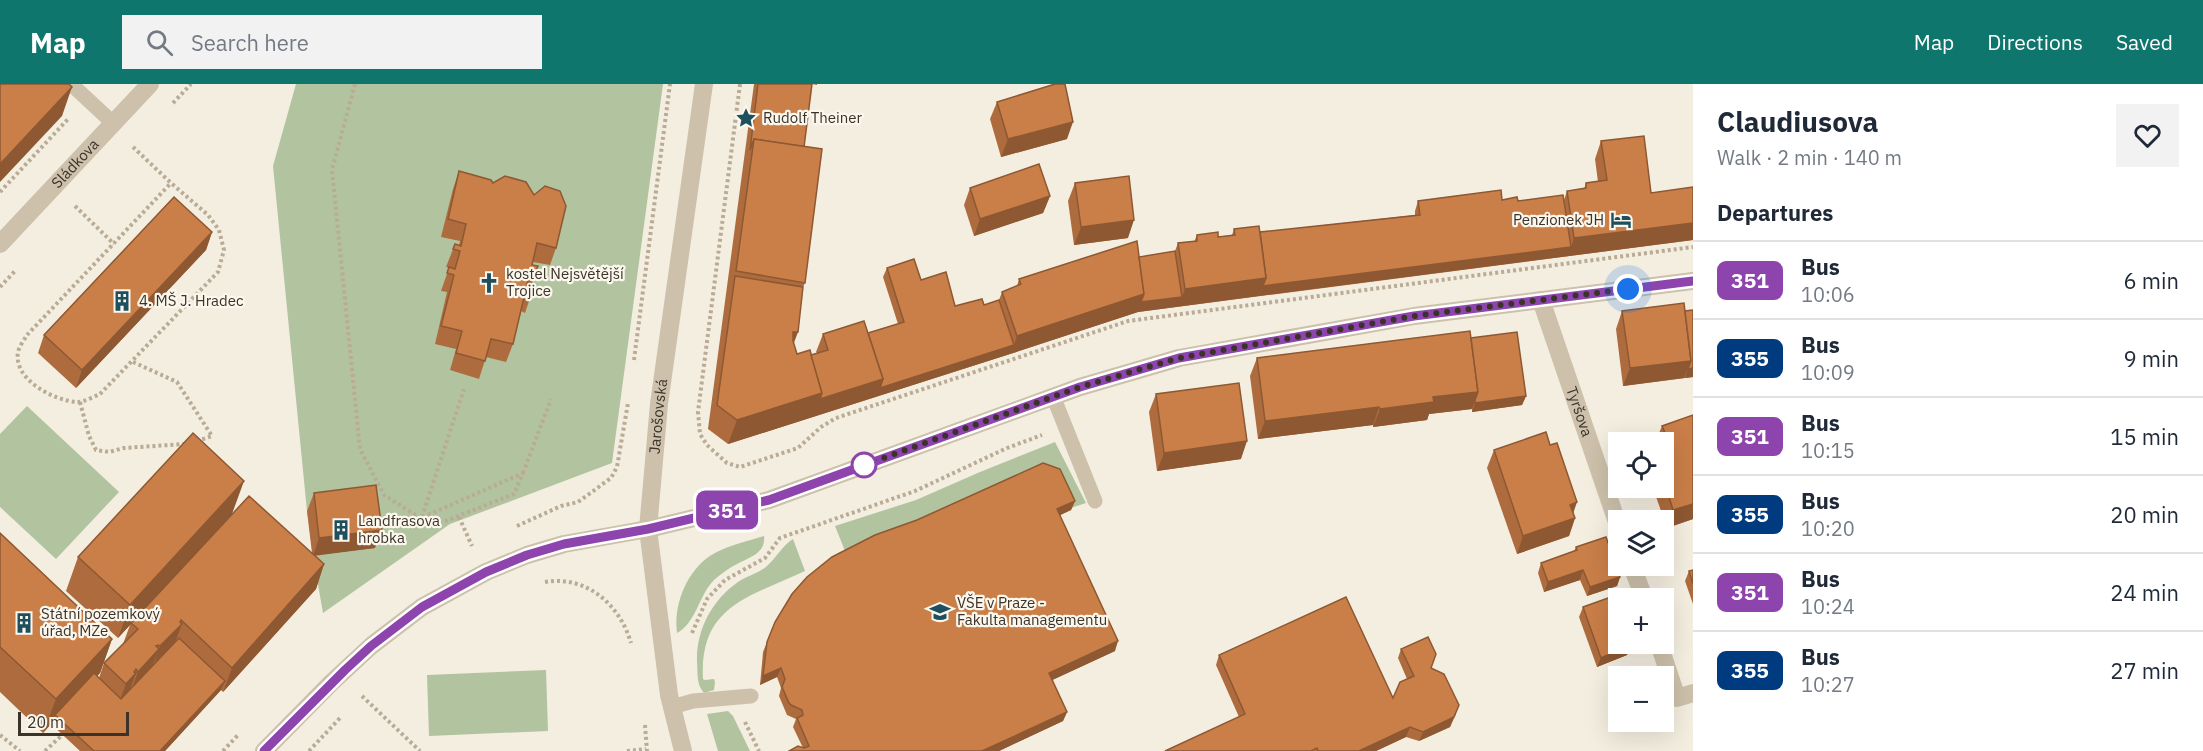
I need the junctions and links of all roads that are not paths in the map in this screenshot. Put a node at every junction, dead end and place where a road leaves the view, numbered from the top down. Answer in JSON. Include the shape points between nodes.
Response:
{"nodes":[{"id":1,"x":71,"y":84,"type":"edge"},
{"id":2,"x":150,"y":84,"type":"edge"},
{"id":3,"x":704,"y":84,"type":"edge"},
{"id":4,"x":113,"y":123,"type":"junction"},
{"id":5,"x":0,"y":244,"type":"edge"},
{"id":6,"x":1693,"y":281,"type":"edge"},
{"id":7,"x":1541,"y":300,"type":"junction"},
{"id":8,"x":1053,"y":396,"type":"junction"},
{"id":9,"x":1095,"y":501,"type":"dead end"},
{"id":10,"x":1613,"y":510,"type":"edge"},
{"id":11,"x":648,"y":529,"type":"junction"},
{"id":12,"x":1664,"y":654,"type":"edge"},
{"id":13,"x":751,"y":696,"type":"dead end"},
{"id":14,"x":1685,"y":696,"type":"edge"},
{"id":15,"x":672,"y":707,"type":"junction"},
{"id":16,"x":264,"y":751,"type":"edge"},
{"id":17,"x":683,"y":751,"type":"edge"}],
"edges":[{"from":1,"to":4,"type":"lane"},
{"from":2,"to":4,"type":"street","name":"Sládkova"},
{"from":3,"to":11,"type":"street","name":"Jarošovská","via":[[659,404]]},
{"from":4,"to":5,"type":"street","name":"Sládkova"},
{"from":6,"to":7,"type":"street"},
{"from":7,"to":8,"type":"street","via":[[1414,316],[1179,358]]},
{"from":7,"to":10,"type":"street","name":"Tyršova"},
{"from":8,"to":9,"type":"lane"},
{"from":8,"to":11,"type":"street","via":[[769,500]]},
{"from":11,"to":15,"type":"street","name":"Jarošovská"},
{"from":11,"to":16,"type":"street","via":[[527,555],[422,607],[331,682]]},
{"from":12,"to":14,"type":"street"},
{"from":13,"to":15,"type":"lane","via":[[693,701]]},
{"from":15,"to":17,"type":"street","name":"Jarošovská"}]}
